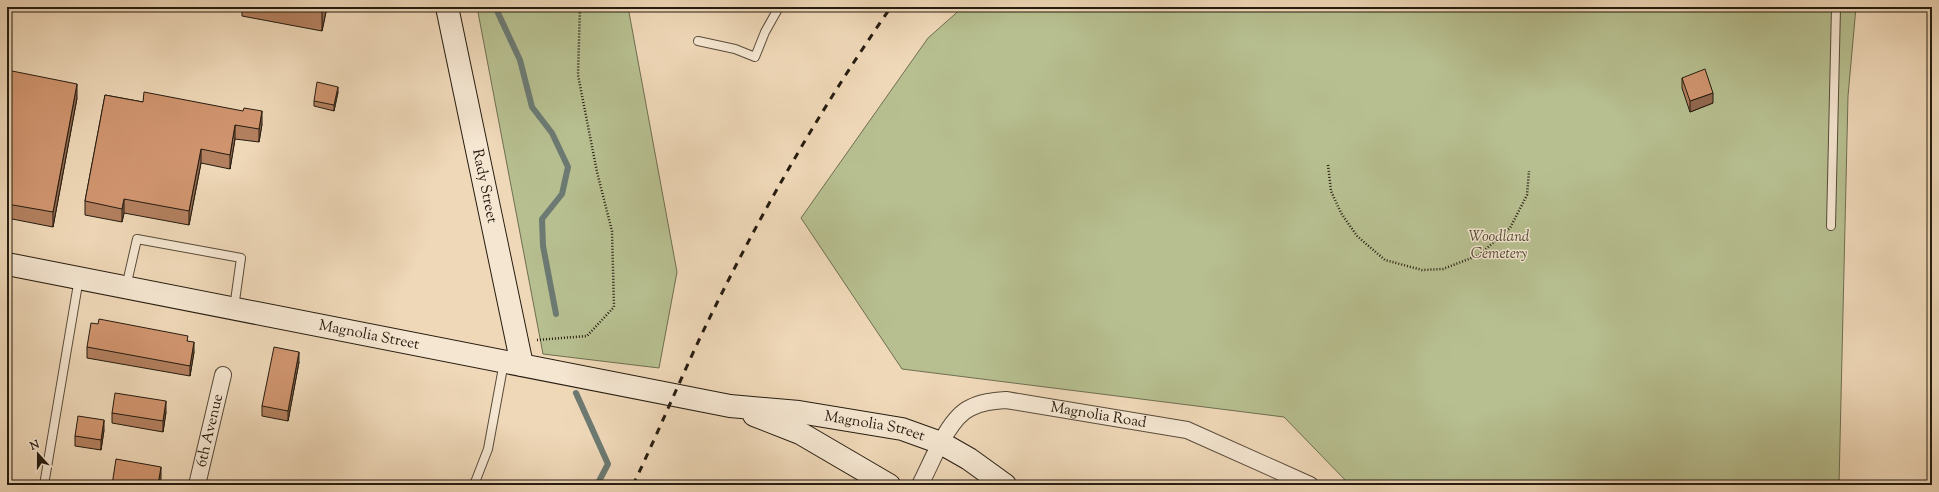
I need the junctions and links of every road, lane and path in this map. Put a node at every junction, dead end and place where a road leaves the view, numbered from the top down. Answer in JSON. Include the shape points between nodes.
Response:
{"nodes":[{"id":1,"x":447,"y":7,"type":"edge"},
{"id":2,"x":580,"y":7,"type":"edge"},
{"id":3,"x":779,"y":7,"type":"edge"},
{"id":4,"x":1836,"y":7,"type":"edge"},
{"id":5,"x":698,"y":41,"type":"dead end"},
{"id":6,"x":1328,"y":165,"type":"dead end"},
{"id":7,"x":1529,"y":171,"type":"dead end"},
{"id":8,"x":1830,"y":226,"type":"dead end"},
{"id":9,"x":7,"y":264,"type":"edge"},
{"id":10,"x":79,"y":278,"type":"junction"},
{"id":11,"x":126,"y":287,"type":"junction"},
{"id":12,"x":234,"y":308,"type":"junction"},
{"id":13,"x":517,"y":342,"type":"junction"},
{"id":14,"x":513,"y":364,"type":"junction"},
{"id":15,"x":223,"y":375,"type":"dead end"},
{"id":16,"x":730,"y":406,"type":"junction"},
{"id":17,"x":941,"y":444,"type":"junction"},
{"id":18,"x":44,"y":485,"type":"edge"},
{"id":19,"x":197,"y":485,"type":"edge"},
{"id":20,"x":474,"y":485,"type":"edge"},
{"id":21,"x":889,"y":485,"type":"edge"},
{"id":22,"x":920,"y":485,"type":"edge"},
{"id":23,"x":1004,"y":485,"type":"edge"},
{"id":24,"x":1310,"y":485,"type":"edge"}],
"edges":[{"from":1,"to":13,"type":"main road","name":"Rady Street"},
{"from":2,"to":13,"type":"path","via":[[578,75],[597,172],[612,231],[614,307],[587,336]]},
{"from":3,"to":5,"type":"lane","via":[[755,57],[735,49]]},
{"from":4,"to":8,"type":"lane"},
{"from":6,"to":7,"type":"path","via":[[1331,191],[1340,213],[1356,236],[1385,260],[1422,270],[1443,269],[1480,255],[1510,228],[1526,195]]},
{"from":9,"to":10,"type":"main road","name":"Magnolia Street"},
{"from":10,"to":11,"type":"main road","name":"Magnolia Street"},
{"from":10,"to":18,"type":"lane"},
{"from":11,"to":12,"type":"main road","name":"Magnolia Street"},
{"from":11,"to":12,"type":"lane","via":[[137,239],[241,258]]},
{"from":12,"to":14,"type":"main road","name":"Magnolia Street"},
{"from":13,"to":14,"type":"main road","name":"Rady Street"},
{"from":14,"to":16,"type":"main road","name":"Magnolia Street"},
{"from":14,"to":20,"type":"lane","via":[[488,449]]},
{"from":15,"to":19,"type":"street","name":"6th Avenue"},
{"from":16,"to":17,"type":"main road","name":"Magnolia Street","via":[[798,412],[902,429]]},
{"from":16,"to":21,"type":"main road","name":"Magnolia Street","via":[[800,433]]},
{"from":17,"to":22,"type":"street","name":"Magnolia Road"},
{"from":17,"to":23,"type":"main road","name":"Magnolia Street","via":[[969,459]]},
{"from":17,"to":24,"type":"street","name":"Magnolia Road","via":[[954,421],[969,408],[986,402],[1006,400],[1187,430]]}]}
